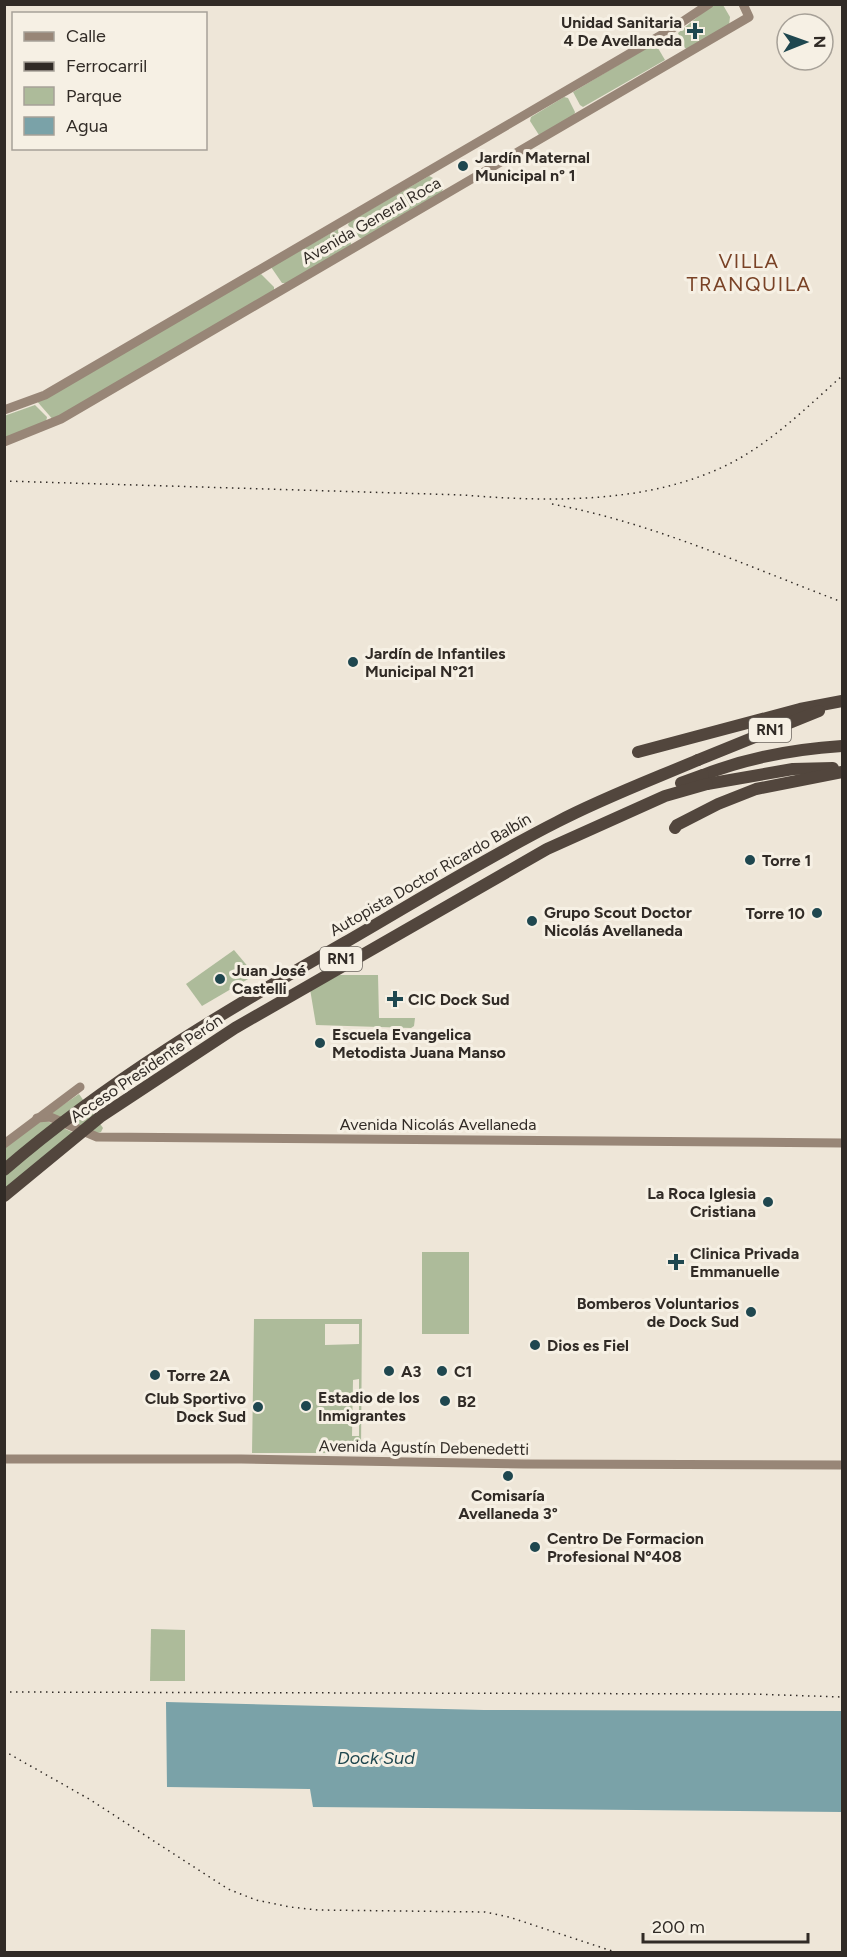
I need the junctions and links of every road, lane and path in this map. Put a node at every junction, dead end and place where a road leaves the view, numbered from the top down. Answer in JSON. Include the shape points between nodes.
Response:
{"nodes":[{"id":1,"x":709,"y":4,"type":"edge"},
{"id":2,"x":743,"y":4,"type":"edge"},
{"id":3,"x":4,"y":410,"type":"edge"},
{"id":4,"x":4,"y":442,"type":"edge"},
{"id":5,"x":843,"y":702,"type":"edge"},
{"id":6,"x":843,"y":746,"type":"edge"},
{"id":7,"x":638,"y":752,"type":"dead end"},
{"id":8,"x":843,"y":767,"type":"edge"},
{"id":9,"x":843,"y":772,"type":"edge"},
{"id":10,"x":705,"y":779,"type":"junction"},
{"id":11,"x":675,"y":828,"type":"dead end"},
{"id":12,"x":80,"y":1087,"type":"dead end"},
{"id":13,"x":37,"y":1118,"type":"junction"},
{"id":14,"x":843,"y":1143,"type":"edge"},
{"id":15,"x":4,"y":1144,"type":"edge"},
{"id":16,"x":4,"y":1170,"type":"edge"},
{"id":17,"x":4,"y":1186,"type":"edge"},
{"id":18,"x":4,"y":1196,"type":"edge"},
{"id":19,"x":4,"y":1459,"type":"edge"},
{"id":20,"x":843,"y":1465,"type":"edge"}],
"edges":[{"from":1,"to":3,"type":"main road","name":"Avenida General Roca","via":[[45,395]]},
{"from":2,"to":4,"type":"main road","name":"Avenida General Roca","via":[[749,17],[62,419]]},
{"from":5,"to":7,"type":"highway","via":[[812,706]]},
{"from":5,"to":16,"type":"highway","name":"Autopista Doctor Ricardo Balbín","number":"RN1","bridge":true,"via":[[592,805],[535,834],[217,1017],[117,1082]]},
{"from":6,"to":10,"type":"highway","name":"Autopista Doctor Ricardo Balbín","number":"RN1","via":[[736,764]]},
{"from":8,"to":10,"type":"highway","name":"Acceso Presidente Perón"},
{"from":9,"to":11,"type":"highway","via":[[756,789],[704,810]]},
{"from":10,"to":17,"type":"highway","name":"Autopista Doctor Ricardo Balbín","number":"RN1","bridge":true,"via":[[639,799],[537,846],[227,1024],[123,1093]]},
{"from":10,"to":18,"type":"highway","name":"Acceso Presidente Perón","bridge":true,"via":[[547,849],[235,1028],[100,1117]]},
{"from":12,"to":13,"type":"main road","name":"Acceso Presidente Perón"},
{"from":13,"to":14,"type":"main road","name":"Avenida Nicolás Avellaneda","via":[[50,1118],[97,1137]]},
{"from":13,"to":15,"type":"main road","name":"Acceso Presidente Perón"},
{"from":19,"to":20,"type":"main road","name":"Avenida Agustín Debenedetti"}]}
